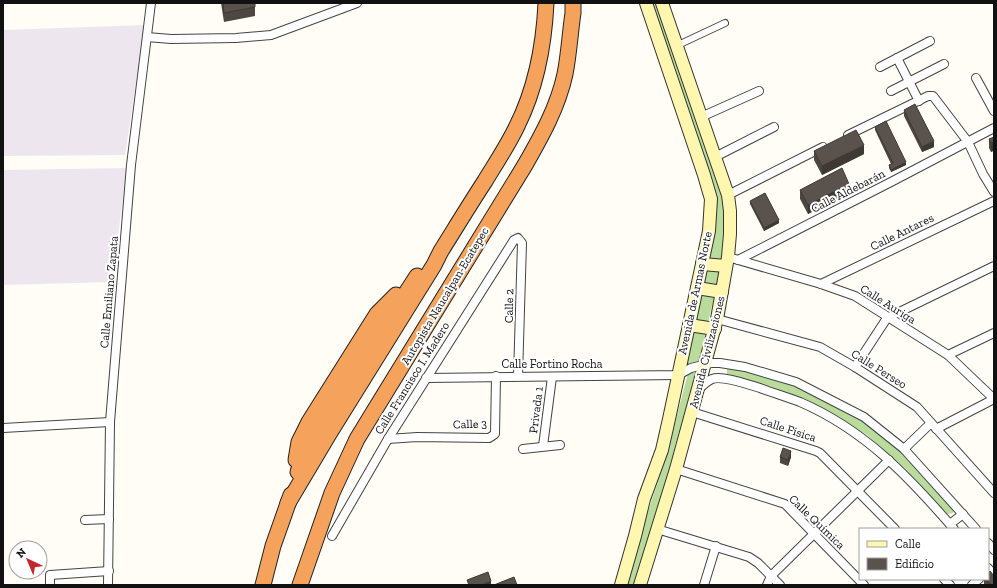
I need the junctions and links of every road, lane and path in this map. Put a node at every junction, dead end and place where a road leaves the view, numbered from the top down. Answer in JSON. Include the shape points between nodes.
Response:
{"nodes":[{"id":1,"x":151,"y":3,"type":"edge"},
{"id":2,"x":357,"y":3,"type":"edge"},
{"id":3,"x":546,"y":3,"type":"edge"},
{"id":4,"x":572,"y":3,"type":"edge"},
{"id":5,"x":646,"y":3,"type":"edge"},
{"id":6,"x":662,"y":3,"type":"edge"},
{"id":7,"x":725,"y":23,"type":"dead end"},
{"id":8,"x":147,"y":37,"type":"junction"},
{"id":9,"x":930,"y":41,"type":"dead end"},
{"id":10,"x":676,"y":46,"type":"junction"},
{"id":11,"x":897,"y":58,"type":"junction"},
{"id":12,"x":944,"y":64,"type":"dead end"},
{"id":13,"x":683,"y":66,"type":"junction"},
{"id":14,"x":880,"y":67,"type":"dead end"},
{"id":15,"x":668,"y":72,"type":"junction"},
{"id":16,"x":976,"y":78,"type":"dead end"},
{"id":17,"x":909,"y":83,"type":"junction"},
{"id":18,"x":759,"y":91,"type":"dead end"},
{"id":19,"x":891,"y":91,"type":"dead end"},
{"id":20,"x":919,"y":101,"type":"junction"},
{"id":21,"x":994,"y":111,"type":"edge"},
{"id":22,"x":701,"y":117,"type":"junction"},
{"id":23,"x":774,"y":127,"type":"dead end"},
{"id":24,"x":994,"y":128,"type":"edge"},
{"id":25,"x":843,"y":137,"type":"edge"},
{"id":26,"x":968,"y":142,"type":"junction"},
{"id":27,"x":830,"y":144,"type":"edge"},
{"id":28,"x":715,"y":157,"type":"junction"},
{"id":29,"x":994,"y":192,"type":"edge"},
{"id":30,"x":728,"y":195,"type":"junction"},
{"id":31,"x":994,"y":201,"type":"edge"},
{"id":32,"x":710,"y":210,"type":"junction"},
{"id":33,"x":730,"y":211,"type":"junction"},
{"id":34,"x":518,"y":238,"type":"joint"},
{"id":35,"x":441,"y":251,"type":"junction"},
{"id":36,"x":731,"y":261,"type":"junction"},
{"id":37,"x":702,"y":264,"type":"junction"},
{"id":38,"x":994,"y":266,"type":"edge"},
{"id":39,"x":419,"y":272,"type":"junction"},
{"id":40,"x":821,"y":284,"type":"junction"},
{"id":41,"x":697,"y":288,"type":"junction"},
{"id":42,"x":722,"y":292,"type":"junction"},
{"id":43,"x":887,"y":318,"type":"junction"},
{"id":44,"x":716,"y":324,"type":"junction"},
{"id":45,"x":689,"y":325,"type":"junction"},
{"id":46,"x":994,"y":333,"type":"edge"},
{"id":47,"x":948,"y":355,"type":"junction"},
{"id":48,"x":704,"y":365,"type":"junction"},
{"id":49,"x":855,"y":367,"type":"junction"},
{"id":50,"x":678,"y":375,"type":"junction"},
{"id":51,"x":496,"y":376,"type":"junction"},
{"id":52,"x":518,"y":376,"type":"junction"},
{"id":53,"x":552,"y":377,"type":"junction"},
{"id":54,"x":426,"y":378,"type":"junction"},
{"id":55,"x":698,"y":390,"type":"junction"},
{"id":56,"x":994,"y":399,"type":"edge"},
{"id":57,"x":692,"y":412,"type":"junction"},
{"id":58,"x":110,"y":422,"type":"junction"},
{"id":59,"x":934,"y":426,"type":"junction"},
{"id":60,"x":3,"y":428,"type":"edge"},
{"id":61,"x":388,"y":439,"type":"junction"},
{"id":62,"x":560,"y":445,"type":"dead end"},
{"id":63,"x":544,"y":446,"type":"junction"},
{"id":64,"x":523,"y":449,"type":"dead end"},
{"id":65,"x":904,"y":449,"type":"junction"},
{"id":66,"x":889,"y":460,"type":"junction"},
{"id":67,"x":676,"y":469,"type":"junction"},
{"id":68,"x":295,"y":486,"type":"junction"},
{"id":69,"x":858,"y":491,"type":"junction"},
{"id":70,"x":994,"y":493,"type":"edge"},
{"id":71,"x":288,"y":503,"type":"junction"},
{"id":72,"x":963,"y":514,"type":"junction"},
{"id":73,"x":109,"y":519,"type":"junction"},
{"id":74,"x":85,"y":520,"type":"dead end"},
{"id":75,"x":952,"y":527,"type":"edge"},
{"id":76,"x":894,"y":528,"type":"edge"},
{"id":77,"x":975,"y":528,"type":"edge"},
{"id":78,"x":657,"y":529,"type":"junction"},
{"id":79,"x":815,"y":534,"type":"junction"},
{"id":80,"x":332,"y":536,"type":"dead end"},
{"id":81,"x":716,"y":546,"type":"junction"},
{"id":82,"x":109,"y":571,"type":"junction"},
{"id":83,"x":771,"y":576,"type":"junction"},
{"id":84,"x":859,"y":580,"type":"edge"},
{"id":85,"x":50,"y":585,"type":"edge"},
{"id":86,"x":108,"y":585,"type":"edge"},
{"id":87,"x":263,"y":585,"type":"edge"},
{"id":88,"x":300,"y":585,"type":"edge"},
{"id":89,"x":620,"y":585,"type":"edge"},
{"id":90,"x":640,"y":585,"type":"edge"},
{"id":91,"x":704,"y":585,"type":"edge"},
{"id":92,"x":767,"y":585,"type":"edge"},
{"id":93,"x":780,"y":585,"type":"edge"}],
"edges":[{"from":1,"to":8,"type":"street","name":"Calle Emiliano Zapata"},
{"from":2,"to":8,"type":"street","via":[[271,35],[236,38]]},
{"from":3,"to":35,"type":"highway","via":[[540,58],[517,126]]},
{"from":4,"to":88,"type":"highway","name":"Autopista Naucalpan-Ecatepec","via":[[565,74],[547,125],[357,439],[332,493]]},
{"from":5,"to":15,"type":"main road","name":"Avenida de Armas Norte"},
{"from":6,"to":10,"type":"main road","name":"Avenida Civilizaciones"},
{"from":7,"to":10,"type":"street"},
{"from":8,"to":58,"type":"street","name":"Calle Emiliano Zapata","via":[[131,165]]},
{"from":9,"to":11,"type":"street"},
{"from":10,"to":13,"type":"main road","name":"Avenida Civilizaciones"},
{"from":11,"to":14,"type":"street"},
{"from":11,"to":17,"type":"street"},
{"from":12,"to":17,"type":"street"},
{"from":13,"to":15,"type":"main road"},
{"from":13,"to":22,"type":"main road","name":"Avenida Civilizaciones"},
{"from":15,"to":32,"type":"main road","name":"Avenida de Armas Norte","via":[[704,176],[711,199]]},
{"from":16,"to":21,"type":"street"},
{"from":17,"to":19,"type":"street"},
{"from":17,"to":20,"type":"street"},
{"from":18,"to":22,"type":"street"},
{"from":20,"to":25,"type":"street"},
{"from":20,"to":26,"type":"street","via":[[933,96]]},
{"from":22,"to":28,"type":"main road","name":"Avenida Civilizaciones"},
{"from":23,"to":28,"type":"street"},
{"from":24,"to":26,"type":"street","name":"Calle Aldebarán"},
{"from":26,"to":29,"type":"street"},
{"from":26,"to":36,"type":"street","name":"Calle Aldebarán"},
{"from":27,"to":30,"type":"street"},
{"from":28,"to":30,"type":"main road","name":"Avenida Civilizaciones"},
{"from":30,"to":33,"type":"main road","name":"Avenida Civilizaciones"},
{"from":31,"to":40,"type":"street","name":"Calle Antares"},
{"from":32,"to":33,"type":"main road"},
{"from":32,"to":37,"type":"main road","name":"Avenida de Armas Norte"},
{"from":33,"to":36,"type":"main road","name":"Avenida Civilizaciones"},
{"from":34,"to":52,"type":"street","name":"Calle 2","via":[[522,243]]},
{"from":34,"to":54,"type":"street","name":"Calle Francisco I. Madero","via":[[514,240]]},
{"from":35,"to":39,"type":"highway"},
{"from":35,"to":68,"type":"highway","via":[[354,382]]},
{"from":35,"to":71,"type":"highway"},
{"from":36,"to":37,"type":"main road"},
{"from":36,"to":40,"type":"street","name":"Calle Auriga"},
{"from":36,"to":42,"type":"main road","name":"Avenida Civilizaciones"},
{"from":37,"to":41,"type":"main road","name":"Avenida de Armas Norte"},
{"from":38,"to":43,"type":"street"},
{"from":39,"to":68,"type":"highway","via":[[319,428],[302,460]]},
{"from":39,"to":71,"type":"highway","via":[[377,314],[316,410],[299,442]]},
{"from":40,"to":43,"type":"street","name":"Calle Auriga","via":[[855,296]]},
{"from":41,"to":42,"type":"main road"},
{"from":41,"to":45,"type":"main road","name":"Avenida de Armas Norte"},
{"from":42,"to":44,"type":"main road","name":"Avenida Civilizaciones"},
{"from":43,"to":47,"type":"street","name":"Calle Auriga"},
{"from":43,"to":49,"type":"street"},
{"from":44,"to":45,"type":"main road"},
{"from":44,"to":48,"type":"main road","name":"Avenida Civilizaciones"},
{"from":44,"to":49,"type":"street","name":"Calle Perseo","via":[[820,347]]},
{"from":45,"to":50,"type":"main road","name":"Avenida de Armas Norte"},
{"from":46,"to":47,"type":"street"},
{"from":47,"to":56,"type":"street","name":"Calle Auriga"},
{"from":48,"to":50,"type":"street"},
{"from":48,"to":55,"type":"main road","name":"Avenida Civilizaciones"},
{"from":48,"to":65,"type":"street","via":[[730,364],[796,382],[864,417]]},
{"from":49,"to":59,"type":"street","name":"Calle Perseo","via":[[918,407]]},
{"from":50,"to":53,"type":"street","name":"Calle Fortino Rocha"},
{"from":50,"to":89,"type":"main road","name":"Avenida de Armas Norte","via":[[662,450],[644,499]]},
{"from":51,"to":52,"type":"street","name":"Calle Fortino Rocha"},
{"from":51,"to":54,"type":"street","name":"Calle Fortino Rocha"},
{"from":51,"to":61,"type":"street","name":"Calle 3","via":[[496,434],[489,438]]},
{"from":52,"to":53,"type":"street","name":"Calle Fortino Rocha"},
{"from":53,"to":63,"type":"street","name":"Privada 1"},
{"from":54,"to":61,"type":"street","name":"Calle Francisco I. Madero"},
{"from":55,"to":57,"type":"main road","name":"Avenida Civilizaciones"},
{"from":55,"to":66,"type":"street","via":[[713,378],[726,379],[800,402],[860,436]]},
{"from":56,"to":59,"type":"street"},
{"from":57,"to":67,"type":"main road","name":"Avenida Civilizaciones"},
{"from":57,"to":69,"type":"street","name":"Calle Física","via":[[813,449]]},
{"from":58,"to":60,"type":"street"},
{"from":58,"to":73,"type":"street","name":"Calle Emiliano Zapata"},
{"from":59,"to":65,"type":"street"},
{"from":59,"to":70,"type":"street","name":"Calle Perseo"},
{"from":61,"to":80,"type":"street","name":"Calle Francisco I. Madero"},
{"from":62,"to":63,"type":"street","name":"Privada 1"},
{"from":63,"to":64,"type":"street","name":"Privada 1"},
{"from":65,"to":72,"type":"street"},
{"from":66,"to":69,"type":"street"},
{"from":66,"to":75,"type":"street"},
{"from":67,"to":78,"type":"main road","name":"Avenida Civilizaciones"},
{"from":67,"to":79,"type":"street","name":"Calle Química","via":[[785,504]]},
{"from":68,"to":71,"type":"highway"},
{"from":69,"to":76,"type":"street","name":"Calle Física"},
{"from":69,"to":79,"type":"street"},
{"from":71,"to":87,"type":"highway"},
{"from":72,"to":75,"type":"street"},
{"from":72,"to":77,"type":"street"},
{"from":73,"to":74,"type":"street"},
{"from":73,"to":82,"type":"street","name":"Calle Emiliano Zapata"},
{"from":78,"to":81,"type":"street"},
{"from":78,"to":90,"type":"main road","name":"Avenida Civilizaciones"},
{"from":79,"to":83,"type":"street"},
{"from":79,"to":84,"type":"street","name":"Calle Química"},
{"from":81,"to":83,"type":"street","via":[[750,557]]},
{"from":81,"to":91,"type":"street"},
{"from":82,"to":85,"type":"street","via":[[50,575]]},
{"from":82,"to":86,"type":"street","name":"Calle Emiliano Zapata"},
{"from":83,"to":92,"type":"street"},
{"from":83,"to":93,"type":"street"}]}
